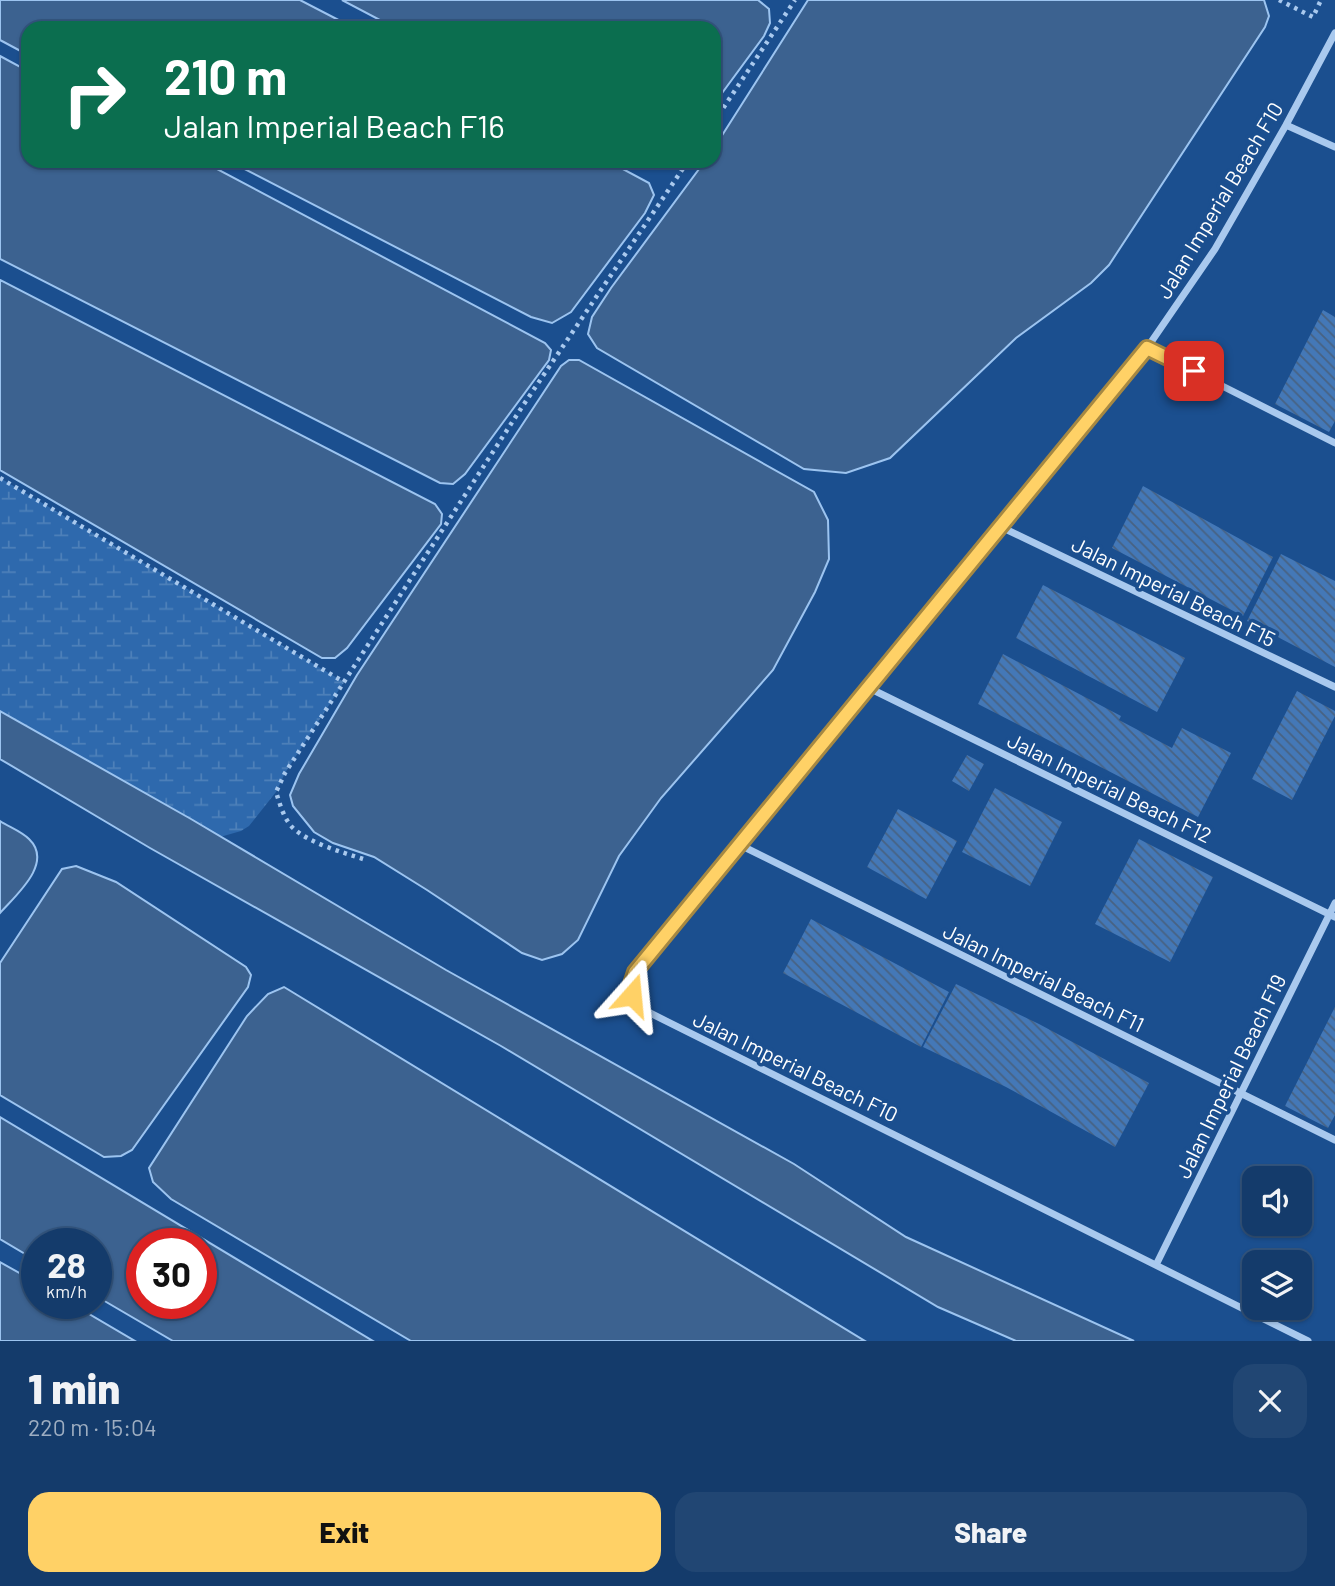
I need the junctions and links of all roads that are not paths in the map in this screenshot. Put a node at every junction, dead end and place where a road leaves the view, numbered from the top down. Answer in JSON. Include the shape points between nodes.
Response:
{"nodes":[{"id":1,"x":1335,"y":33,"type":"edge"},
{"id":2,"x":1286,"y":125,"type":"junction"},
{"id":3,"x":1335,"y":147,"type":"edge"},
{"id":4,"x":1147,"y":348,"type":"junction"},
{"id":5,"x":1335,"y":443,"type":"edge"},
{"id":6,"x":999,"y":526,"type":"junction"},
{"id":7,"x":1335,"y":687,"type":"edge"},
{"id":8,"x":869,"y":688,"type":"junction"},
{"id":9,"x":738,"y":844,"type":"junction"},
{"id":10,"x":1335,"y":903,"type":"edge"},
{"id":11,"x":1332,"y":916,"type":"edge"},
{"id":12,"x":1241,"y":1094,"type":"junction"},
{"id":13,"x":1335,"y":1140,"type":"edge"},
{"id":14,"x":1156,"y":1265,"type":"junction"},
{"id":15,"x":1308,"y":1341,"type":"edge"}],
"edges":[{"from":1,"to":2,"type":"street","name":"Jalan Imperial Beach F10"},
{"from":2,"to":3,"type":"street"},
{"from":2,"to":4,"type":"street","name":"Jalan Imperial Beach F10","via":[[1215,249]]},
{"from":4,"to":5,"type":"street"},
{"from":4,"to":6,"type":"street","name":"Jalan Imperial Beach F10"},
{"from":6,"to":7,"type":"street","name":"Jalan Imperial Beach F15"},
{"from":6,"to":8,"type":"street","name":"Jalan Imperial Beach F10"},
{"from":8,"to":9,"type":"street","name":"Jalan Imperial Beach F10"},
{"from":8,"to":11,"type":"street","name":"Jalan Imperial Beach F12"},
{"from":9,"to":12,"type":"street","name":"Jalan Imperial Beach F11"},
{"from":9,"to":14,"type":"street","name":"Jalan Imperial Beach F10","via":[[635,972],[632,995],[638,1003]]},
{"from":10,"to":11,"type":"street","name":"Jalan Imperial Beach F19"},
{"from":11,"to":12,"type":"street","name":"Jalan Imperial Beach F19"},
{"from":12,"to":13,"type":"street","name":"Jalan Imperial Beach F11"},
{"from":12,"to":14,"type":"street","name":"Jalan Imperial Beach F19"},
{"from":14,"to":15,"type":"street","name":"Jalan Imperial Beach F10"}]}
